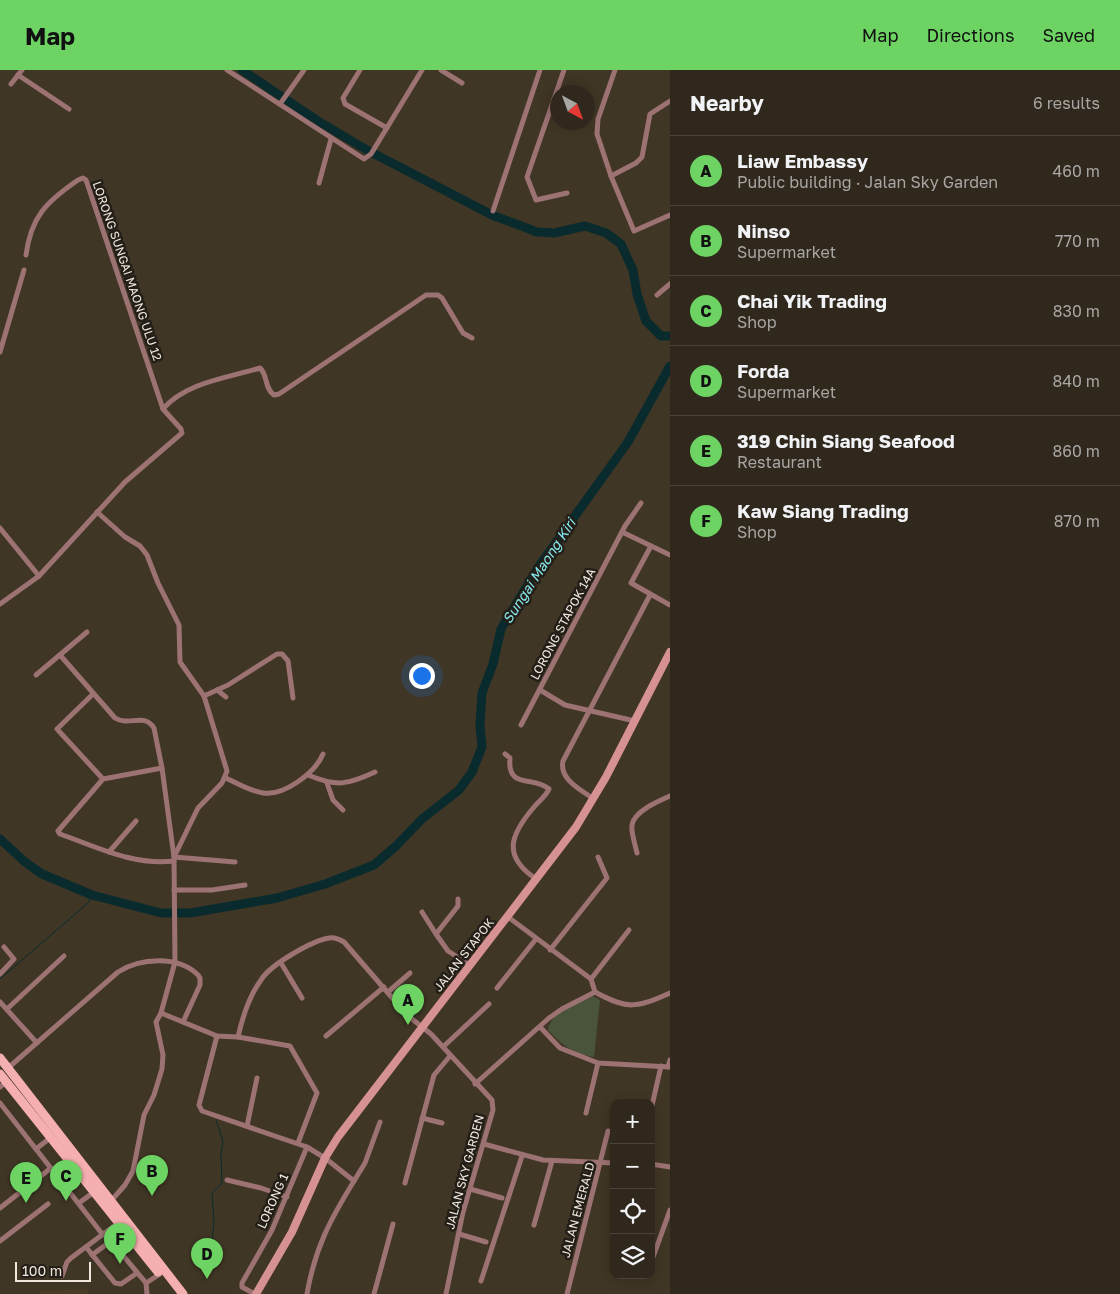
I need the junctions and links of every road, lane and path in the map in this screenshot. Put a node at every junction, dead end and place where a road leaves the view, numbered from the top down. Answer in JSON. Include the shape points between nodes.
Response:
{"nodes":[{"id":1,"x":227,"y":70,"type":"edge"},
{"id":2,"x":304,"y":70,"type":"edge"},
{"id":3,"x":360,"y":70,"type":"edge"},
{"id":4,"x":422,"y":70,"type":"edge"},
{"id":5,"x":441,"y":70,"type":"edge"},
{"id":6,"x":540,"y":70,"type":"edge"},
{"id":7,"x":564,"y":70,"type":"edge"},
{"id":8,"x":615,"y":70,"type":"edge"},
{"id":9,"x":20,"y":72,"type":"edge"},
{"id":10,"x":234,"y":72,"type":"edge"},
{"id":11,"x":462,"y":83,"type":"dead end"},
{"id":12,"x":11,"y":84,"type":"dead end"},
{"id":13,"x":670,"y":101,"type":"edge"},
{"id":14,"x":281,"y":102,"type":"junction"},
{"id":15,"x":69,"y":109,"type":"dead end"},
{"id":16,"x":387,"y":128,"type":"junction"},
{"id":17,"x":331,"y":138,"type":"junction"},
{"id":18,"x":611,"y":176,"type":"junction"},
{"id":19,"x":319,"y":183,"type":"dead end"},
{"id":20,"x":567,"y":193,"type":"dead end"},
{"id":21,"x":493,"y":211,"type":"dead end"},
{"id":22,"x":670,"y":215,"type":"edge"},
{"id":23,"x":26,"y":256,"type":"dead end"},
{"id":24,"x":24,"y":270,"type":"dead end"},
{"id":25,"x":670,"y":284,"type":"edge"},
{"id":26,"x":657,"y":295,"type":"dead end"},
{"id":27,"x":472,"y":338,"type":"dead end"},
{"id":28,"x":0,"y":352,"type":"edge"},
{"id":29,"x":163,"y":409,"type":"junction"},
{"id":30,"x":641,"y":503,"type":"dead end"},
{"id":31,"x":98,"y":512,"type":"junction"},
{"id":32,"x":0,"y":528,"type":"edge"},
{"id":33,"x":622,"y":532,"type":"junction"},
{"id":34,"x":651,"y":546,"type":"junction"},
{"id":35,"x":670,"y":555,"type":"edge"},
{"id":36,"x":39,"y":576,"type":"junction"},
{"id":37,"x":650,"y":595,"type":"junction"},
{"id":38,"x":0,"y":604,"type":"edge"},
{"id":39,"x":670,"y":605,"type":"edge"},
{"id":40,"x":87,"y":632,"type":"dead end"},
{"id":41,"x":670,"y":652,"type":"edge"},
{"id":42,"x":60,"y":656,"type":"junction"},
{"id":43,"x":36,"y":675,"type":"dead end"},
{"id":44,"x":218,"y":690,"type":"junction"},
{"id":45,"x":540,"y":690,"type":"junction"},
{"id":46,"x":93,"y":694,"type":"junction"},
{"id":47,"x":204,"y":696,"type":"junction"},
{"id":48,"x":226,"y":697,"type":"dead end"},
{"id":49,"x":292,"y":698,"type":"dead end"},
{"id":50,"x":589,"y":709,"type":"junction"},
{"id":51,"x":635,"y":721,"type":"junction"},
{"id":52,"x":521,"y":726,"type":"dead end"},
{"id":53,"x":323,"y":754,"type":"dead end"},
{"id":54,"x":505,"y":754,"type":"dead end"},
{"id":55,"x":162,"y":768,"type":"junction"},
{"id":56,"x":375,"y":772,"type":"dead end"},
{"id":57,"x":308,"y":775,"type":"junction"},
{"id":58,"x":226,"y":778,"type":"junction"},
{"id":59,"x":103,"y":779,"type":"junction"},
{"id":60,"x":327,"y":783,"type":"junction"},
{"id":61,"x":670,"y":796,"type":"edge"},
{"id":62,"x":592,"y":798,"type":"junction"},
{"id":63,"x":343,"y":810,"type":"dead end"},
{"id":64,"x":136,"y":821,"type":"dead end"},
{"id":65,"x":109,"y":852,"type":"junction"},
{"id":66,"x":637,"y":853,"type":"dead end"},
{"id":67,"x":598,"y":857,"type":"dead end"},
{"id":68,"x":174,"y":859,"type":"junction"},
{"id":69,"x":235,"y":862,"type":"dead end"},
{"id":70,"x":536,"y":879,"type":"junction"},
{"id":71,"x":245,"y":884,"type":"dead end"},
{"id":72,"x":174,"y":890,"type":"junction"},
{"id":73,"x":458,"y":899,"type":"dead end"},
{"id":74,"x":422,"y":912,"type":"dead end"},
{"id":75,"x":508,"y":917,"type":"junction"},
{"id":76,"x":629,"y":930,"type":"dead end"},
{"id":77,"x":436,"y":934,"type":"junction"},
{"id":78,"x":536,"y":939,"type":"junction"},
{"id":79,"x":4,"y":948,"type":"dead end"},
{"id":80,"x":550,"y":950,"type":"junction"},
{"id":81,"x":64,"y":956,"type":"dead end"},
{"id":82,"x":175,"y":962,"type":"junction"},
{"id":83,"x":281,"y":963,"type":"junction"},
{"id":84,"x":470,"y":966,"type":"junction"},
{"id":85,"x":0,"y":974,"type":"edge"},
{"id":86,"x":410,"y":974,"type":"dead end"},
{"id":87,"x":591,"y":980,"type":"junction"},
{"id":88,"x":384,"y":987,"type":"junction"},
{"id":89,"x":497,"y":988,"type":"dead end"},
{"id":90,"x":388,"y":992,"type":"junction"},
{"id":91,"x":595,"y":992,"type":"junction"},
{"id":92,"x":670,"y":993,"type":"edge"},
{"id":93,"x":302,"y":998,"type":"dead end"},
{"id":94,"x":0,"y":1002,"type":"edge"},
{"id":95,"x":490,"y":1004,"type":"dead end"},
{"id":96,"x":7,"y":1009,"type":"junction"},
{"id":97,"x":161,"y":1013,"type":"junction"},
{"id":98,"x":183,"y":1022,"type":"junction"},
{"id":99,"x":423,"y":1027,"type":"junction"},
{"id":100,"x":540,"y":1027,"type":"junction"},
{"id":101,"x":217,"y":1036,"type":"junction"},
{"id":102,"x":326,"y":1036,"type":"dead end"},
{"id":103,"x":238,"y":1037,"type":"junction"},
{"id":104,"x":37,"y":1043,"type":"junction"},
{"id":105,"x":443,"y":1047,"type":"junction"},
{"id":106,"x":450,"y":1056,"type":"junction"},
{"id":107,"x":0,"y":1058,"type":"edge"},
{"id":108,"x":670,"y":1060,"type":"edge"},
{"id":109,"x":598,"y":1063,"type":"junction"},
{"id":110,"x":661,"y":1066,"type":"junction"},
{"id":111,"x":669,"y":1067,"type":"edge"},
{"id":112,"x":4,"y":1071,"type":"edge"},
{"id":113,"x":257,"y":1078,"type":"dead end"},
{"id":114,"x":3,"y":1084,"type":"edge"},
{"id":115,"x":475,"y":1084,"type":"junction"},
{"id":116,"x":654,"y":1099,"type":"edge"},
{"id":117,"x":0,"y":1103,"type":"edge"},
{"id":118,"x":586,"y":1113,"type":"dead end"},
{"id":119,"x":422,"y":1118,"type":"junction"},
{"id":120,"x":380,"y":1122,"type":"dead end"},
{"id":121,"x":442,"y":1123,"type":"dead end"},
{"id":122,"x":247,"y":1126,"type":"junction"},
{"id":123,"x":608,"y":1131,"type":"dead end"},
{"id":124,"x":50,"y":1138,"type":"junction"},
{"id":125,"x":298,"y":1144,"type":"junction"},
{"id":126,"x":484,"y":1144,"type":"junction"},
{"id":127,"x":307,"y":1147,"type":"junction"},
{"id":128,"x":36,"y":1149,"type":"junction"},
{"id":129,"x":522,"y":1156,"type":"junction"},
{"id":130,"x":325,"y":1158,"type":"junction"},
{"id":131,"x":552,"y":1161,"type":"junction"},
{"id":132,"x":601,"y":1163,"type":"junction"},
{"id":133,"x":610,"y":1163,"type":"edge"},
{"id":134,"x":655,"y":1165,"type":"edge"},
{"id":135,"x":670,"y":1167,"type":"edge"},
{"id":136,"x":51,"y":1168,"type":"junction"},
{"id":137,"x":227,"y":1180,"type":"dead end"},
{"id":138,"x":354,"y":1180,"type":"junction"},
{"id":139,"x":405,"y":1183,"type":"dead end"},
{"id":140,"x":470,"y":1189,"type":"junction"},
{"id":141,"x":94,"y":1192,"type":"junction"},
{"id":142,"x":287,"y":1197,"type":"junction"},
{"id":143,"x":502,"y":1198,"type":"dead end"},
{"id":144,"x":110,"y":1202,"type":"junction"},
{"id":145,"x":79,"y":1203,"type":"junction"},
{"id":146,"x":48,"y":1204,"type":"dead end"},
{"id":147,"x":0,"y":1208,"type":"edge"},
{"id":148,"x":670,"y":1210,"type":"edge"},
{"id":149,"x":118,"y":1223,"type":"junction"},
{"id":150,"x":393,"y":1224,"type":"dead end"},
{"id":151,"x":534,"y":1225,"type":"dead end"},
{"id":152,"x":459,"y":1234,"type":"junction"},
{"id":153,"x":103,"y":1235,"type":"junction"},
{"id":154,"x":0,"y":1242,"type":"edge"},
{"id":155,"x":486,"y":1242,"type":"dead end"},
{"id":156,"x":86,"y":1247,"type":"junction"},
{"id":157,"x":655,"y":1252,"type":"edge"},
{"id":158,"x":92,"y":1255,"type":"junction"},
{"id":159,"x":137,"y":1273,"type":"junction"},
{"id":160,"x":160,"y":1274,"type":"junction"},
{"id":161,"x":62,"y":1276,"type":"dead end"},
{"id":162,"x":481,"y":1281,"type":"dead end"},
{"id":163,"x":146,"y":1283,"type":"junction"},
{"id":164,"x":147,"y":1294,"type":"edge"},
{"id":165,"x":176,"y":1294,"type":"edge"},
{"id":166,"x":183,"y":1294,"type":"edge"},
{"id":167,"x":255,"y":1294,"type":"edge"},
{"id":168,"x":307,"y":1294,"type":"edge"},
{"id":169,"x":374,"y":1294,"type":"edge"},
{"id":170,"x":446,"y":1294,"type":"edge"},
{"id":171,"x":568,"y":1294,"type":"edge"}],
"edges":[{"from":1,"to":10,"type":"street"},
{"from":2,"to":14,"type":"street"},
{"from":3,"to":16,"type":"street","via":[[344,98],[345,104]]},
{"from":4,"to":16,"type":"street"},
{"from":5,"to":11,"type":"street"},
{"from":6,"to":21,"type":"street"},
{"from":7,"to":20,"type":"street","via":[[527,177],[536,200]]},
{"from":8,"to":18,"type":"street","via":[[597,126]]},
{"from":9,"to":12,"type":"street"},
{"from":9,"to":15,"type":"street"},
{"from":10,"to":14,"type":"street"},
{"from":13,"to":18,"type":"street","via":[[650,114],[642,157],[636,164]]},
{"from":14,"to":17,"type":"street"},
{"from":16,"to":17,"type":"street","via":[[370,154],[362,159]]},
{"from":17,"to":19,"type":"street"},
{"from":18,"to":22,"type":"street","via":[[634,231]]},
{"from":23,"to":29,"type":"street","name":"LORONG SUNGAI MAONG ULU 12","via":[[30,233],[38,215],[78,180],[86,180]]},
{"from":24,"to":28,"type":"street"},
{"from":25,"to":26,"type":"street"},
{"from":27,"to":29,"type":"street","via":[[460,328],[442,298],[426,295],[279,394],[274,395],[268,389],[260,368],[188,389],[172,398]]},
{"from":29,"to":31,"type":"street","name":"LORONG SUNGAI MAONG ULU 12","via":[[182,433],[126,482]]},
{"from":30,"to":33,"type":"street","name":"LORONG STAPOK 14A"},
{"from":31,"to":36,"type":"street"},
{"from":31,"to":47,"type":"street","via":[[144,550],[179,625],[180,662]]},
{"from":32,"to":36,"type":"street"},
{"from":33,"to":34,"type":"street"},
{"from":33,"to":45,"type":"street","name":"LORONG STAPOK 14A"},
{"from":34,"to":35,"type":"street"},
{"from":34,"to":37,"type":"street","via":[[631,583]]},
{"from":36,"to":38,"type":"street"},
{"from":37,"to":39,"type":"street"},
{"from":37,"to":50,"type":"street"},
{"from":40,"to":42,"type":"street"},
{"from":41,"to":51,"type":"main road","name":"JALAN STAPOK"},
{"from":42,"to":43,"type":"street"},
{"from":42,"to":46,"type":"street"},
{"from":44,"to":47,"type":"street"},
{"from":44,"to":48,"type":"street"},
{"from":44,"to":49,"type":"street","via":[[266,660],[282,654],[288,661]]},
{"from":45,"to":50,"type":"street","via":[[565,705]]},
{"from":45,"to":52,"type":"street","name":"LORONG STAPOK 14A"},
{"from":46,"to":55,"type":"street","via":[[119,720],[150,722]]},
{"from":46,"to":59,"type":"street","via":[[57,729]]},
{"from":47,"to":58,"type":"street","via":[[226,766]]},
{"from":50,"to":51,"type":"street"},
{"from":50,"to":62,"type":"street","via":[[562,768],[571,782]]},
{"from":51,"to":62,"type":"main road","name":"JALAN STAPOK"},
{"from":53,"to":57,"type":"street"},
{"from":54,"to":70,"type":"street","via":[[510,758],[511,774],[549,789],[518,828],[514,840],[517,864]]},
{"from":55,"to":59,"type":"street"},
{"from":55,"to":68,"type":"street"},
{"from":56,"to":60,"type":"street","via":[[350,782]]},
{"from":57,"to":58,"type":"street","via":[[284,790],[264,793]]},
{"from":57,"to":60,"type":"street"},
{"from":58,"to":68,"type":"street","via":[[198,808]]},
{"from":59,"to":65,"type":"street","via":[[58,831]]},
{"from":60,"to":63,"type":"street","via":[[333,800]]},
{"from":61,"to":66,"type":"street","via":[[640,812],[634,819]]},
{"from":62,"to":70,"type":"main road","name":"JALAN STAPOK","via":[[576,827]]},
{"from":64,"to":65,"type":"street"},
{"from":65,"to":68,"type":"street","via":[[144,862]]},
{"from":67,"to":80,"type":"street","via":[[607,878]]},
{"from":68,"to":69,"type":"street"},
{"from":68,"to":72,"type":"street"},
{"from":70,"to":75,"type":"main road","name":"JALAN STAPOK"},
{"from":71,"to":72,"type":"street","via":[[212,890]]},
{"from":72,"to":82,"type":"street"},
{"from":73,"to":77,"type":"street","via":[[458,906]]},
{"from":74,"to":77,"type":"street"},
{"from":75,"to":78,"type":"street"},
{"from":75,"to":84,"type":"main road","name":"JALAN STAPOK"},
{"from":76,"to":87,"type":"street"},
{"from":77,"to":84,"type":"street","via":[[448,951]]},
{"from":78,"to":80,"type":"street"},
{"from":78,"to":89,"type":"street"},
{"from":79,"to":85,"type":"street","via":[[14,959]]},
{"from":80,"to":87,"type":"street"},
{"from":81,"to":96,"type":"street"},
{"from":82,"to":97,"type":"street"},
{"from":82,"to":98,"type":"street","via":[[200,978],[200,985]]},
{"from":82,"to":104,"type":"street","via":[[147,962],[125,967]]},
{"from":83,"to":88,"type":"street","name":"JALAN SKY GARDEN","via":[[312,943],[338,939]]},
{"from":83,"to":93,"type":"street"},
{"from":83,"to":103,"type":"street","name":"JALAN SKY GARDEN","via":[[260,980]]},
{"from":84,"to":99,"type":"main road","name":"JALAN STAPOK"},
{"from":86,"to":90,"type":"street"},
{"from":87,"to":91,"type":"street"},
{"from":88,"to":90,"type":"street","name":"JALAN SKY GARDEN"},
{"from":88,"to":102,"type":"street"},
{"from":90,"to":99,"type":"street","name":"JALAN SKY GARDEN","via":[[407,1015]]},
{"from":91,"to":92,"type":"street","via":[[621,1005],[642,1004]]},
{"from":91,"to":100,"type":"street","via":[[562,1009]]},
{"from":94,"to":96,"type":"street"},
{"from":95,"to":105,"type":"street"},
{"from":96,"to":104,"type":"street"},
{"from":97,"to":98,"type":"street"},
{"from":97,"to":144,"type":"street","via":[[156,1022],[162,1069],[144,1115],[133,1171]]},
{"from":98,"to":101,"type":"street"},
{"from":99,"to":105,"type":"street","name":"JALAN SKY GARDEN"},
{"from":99,"to":130,"type":"main road","name":"JALAN STAPOK","via":[[365,1100]]},
{"from":100,"to":109,"type":"street","via":[[560,1048]]},
{"from":100,"to":115,"type":"street"},
{"from":101,"to":103,"type":"street"},
{"from":101,"to":122,"type":"street","via":[[200,1108]]},
{"from":103,"to":125,"type":"street","via":[[290,1046],[317,1093]]},
{"from":104,"to":112,"type":"street"},
{"from":105,"to":106,"type":"street","name":"JALAN SKY GARDEN"},
{"from":106,"to":115,"type":"street","name":"JALAN SKY GARDEN"},
{"from":106,"to":119,"type":"street","via":[[434,1075]]},
{"from":107,"to":112,"type":"main road"},
{"from":108,"to":111,"type":"street"},
{"from":109,"to":110,"type":"street"},
{"from":109,"to":118,"type":"street"},
{"from":110,"to":111,"type":"street"},
{"from":110,"to":116,"type":"street"},
{"from":112,"to":114,"type":"main road"},
{"from":112,"to":124,"type":"main road"},
{"from":112,"to":144,"type":"main road"},
{"from":113,"to":122,"type":"street"},
{"from":114,"to":124,"type":"main road"},
{"from":115,"to":126,"type":"street","name":"JALAN SKY GARDEN","via":[[493,1105]]},
{"from":117,"to":128,"type":"street"},
{"from":119,"to":121,"type":"street"},
{"from":119,"to":139,"type":"street"},
{"from":120,"to":138,"type":"street","via":[[365,1163]]},
{"from":122,"to":125,"type":"street"},
{"from":123,"to":132,"type":"street","name":"JALAN EMERALD"},
{"from":124,"to":128,"type":"street"},
{"from":124,"to":141,"type":"main road"},
{"from":125,"to":127,"type":"street"},
{"from":126,"to":129,"type":"street"},
{"from":126,"to":140,"type":"street","name":"JALAN SKY GARDEN"},
{"from":127,"to":130,"type":"street"},
{"from":127,"to":142,"type":"street","name":"LORONG 1"},
{"from":128,"to":136,"type":"street"},
{"from":129,"to":131,"type":"street"},
{"from":129,"to":162,"type":"street"},
{"from":130,"to":138,"type":"street"},
{"from":130,"to":167,"type":"main road","name":"JALAN STAPOK","via":[[292,1232]]},
{"from":131,"to":132,"type":"street"},
{"from":131,"to":151,"type":"street"},
{"from":132,"to":133,"type":"street"},
{"from":132,"to":171,"type":"street","name":"JALAN EMERALD"},
{"from":134,"to":135,"type":"street"},
{"from":136,"to":145,"type":"street"},
{"from":136,"to":147,"type":"street"},
{"from":137,"to":142,"type":"street"},
{"from":138,"to":168,"type":"street","via":[[326,1226]]},
{"from":140,"to":143,"type":"street"},
{"from":140,"to":152,"type":"street","name":"JALAN SKY GARDEN"},
{"from":141,"to":145,"type":"street"},
{"from":141,"to":149,"type":"main road"},
{"from":142,"to":167,"type":"street","name":"LORONG 1","via":[[242,1287]]},
{"from":144,"to":166,"type":"main road"},
{"from":145,"to":153,"type":"street"},
{"from":146,"to":154,"type":"street"},
{"from":148,"to":157,"type":"street"},
{"from":149,"to":153,"type":"street"},
{"from":149,"to":160,"type":"main road"},
{"from":150,"to":169,"type":"street"},
{"from":152,"to":155,"type":"street"},
{"from":152,"to":170,"type":"street","name":"JALAN SKY GARDEN"},
{"from":153,"to":156,"type":"street"},
{"from":156,"to":158,"type":"street"},
{"from":156,"to":161,"type":"street","via":[[67,1262]]},
{"from":158,"to":159,"type":"street","via":[[118,1285]]},
{"from":158,"to":159,"type":"street","via":[[111,1240]]},
{"from":159,"to":163,"type":"street"},
{"from":160,"to":163,"type":"street"},
{"from":160,"to":165,"type":"main road"},
{"from":163,"to":164,"type":"street"}]}
